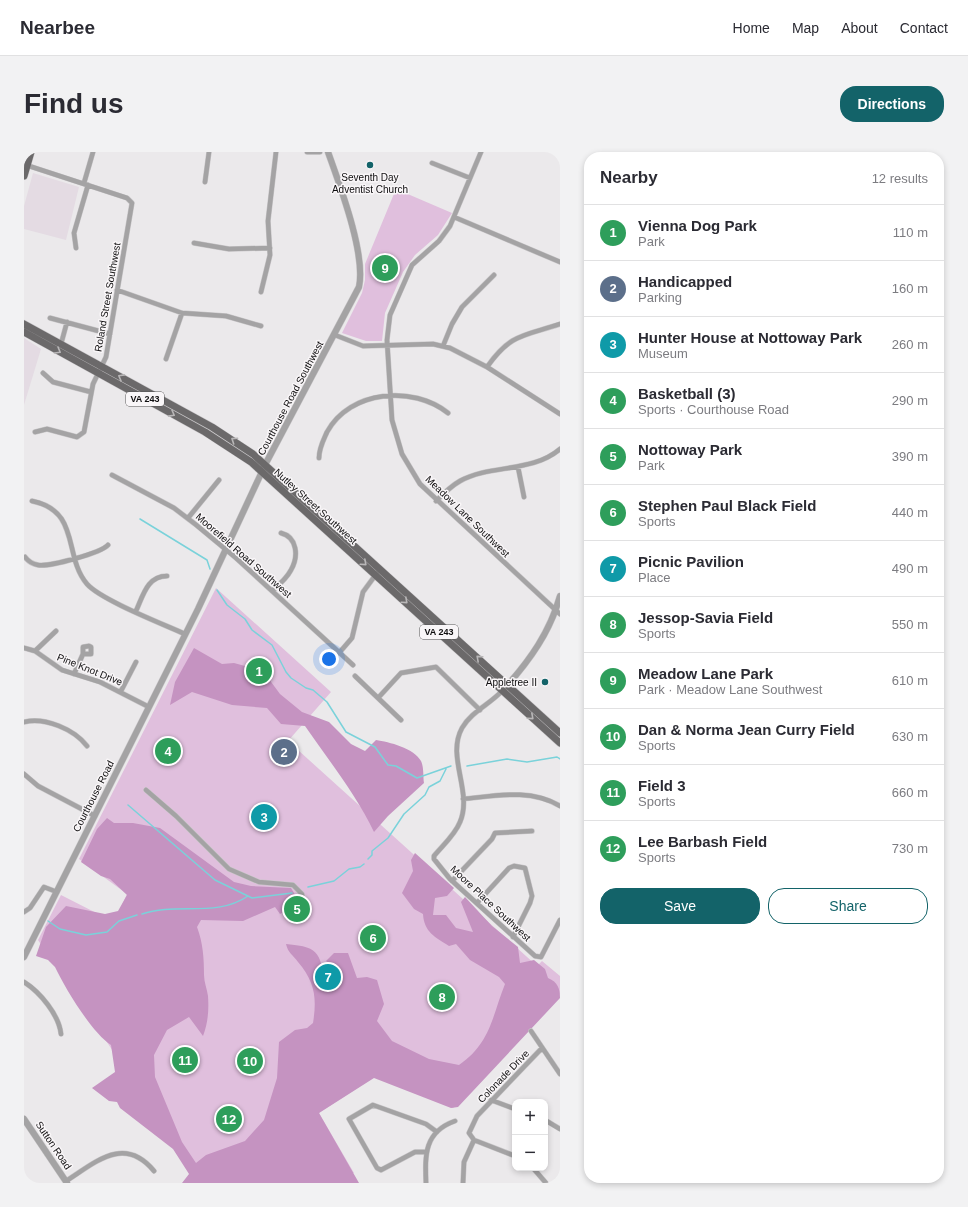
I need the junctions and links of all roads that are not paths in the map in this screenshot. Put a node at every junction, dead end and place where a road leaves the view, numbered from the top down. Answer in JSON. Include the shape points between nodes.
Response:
{"nodes":[{"id":1,"x":31,"y":152,"type":"edge"},
{"id":2,"x":93,"y":152,"type":"edge"},
{"id":3,"x":209,"y":152,"type":"edge"},
{"id":4,"x":276,"y":152,"type":"edge"},
{"id":5,"x":307,"y":152,"type":"edge"},
{"id":6,"x":320,"y":152,"type":"edge"},
{"id":7,"x":328,"y":152,"type":"edge"},
{"id":8,"x":481,"y":152,"type":"edge"},
{"id":9,"x":432,"y":163,"type":"dead end"},
{"id":10,"x":26,"y":165,"type":"edge"},
{"id":11,"x":24,"y":176,"type":"edge"},
{"id":12,"x":470,"y":178,"type":"junction"},
{"id":13,"x":204,"y":182,"type":"dead end"},
{"id":14,"x":86,"y":184,"type":"junction"},
{"id":15,"x":454,"y":217,"type":"junction"},
{"id":16,"x":194,"y":243,"type":"dead end"},
{"id":17,"x":76,"y":248,"type":"dead end"},
{"id":18,"x":270,"y":248,"type":"junction"},
{"id":19,"x":560,"y":262,"type":"edge"},
{"id":20,"x":494,"y":275,"type":"dead end"},
{"id":21,"x":118,"y":290,"type":"junction"},
{"id":22,"x":261,"y":292,"type":"dead end"},
{"id":23,"x":182,"y":313,"type":"junction"},
{"id":24,"x":50,"y":318,"type":"dead end"},
{"id":25,"x":67,"y":322,"type":"junction"},
{"id":26,"x":24,"y":324,"type":"edge"},
{"id":27,"x":560,"y":324,"type":"edge"},
{"id":28,"x":261,"y":326,"type":"dead end"},
{"id":29,"x":24,"y":332,"type":"edge"},
{"id":30,"x":110,"y":334,"type":"junction"},
{"id":31,"x":335,"y":335,"type":"junction"},
{"id":32,"x":61,"y":344,"type":"junction"},
{"id":33,"x":388,"y":346,"type":"junction"},
{"id":34,"x":443,"y":346,"type":"junction"},
{"id":35,"x":166,"y":359,"type":"dead end"},
{"id":36,"x":102,"y":366,"type":"junction"},
{"id":37,"x":487,"y":367,"type":"junction"},
{"id":38,"x":43,"y":373,"type":"dead end"},
{"id":39,"x":98,"y":374,"type":"junction"},
{"id":40,"x":91,"y":392,"type":"junction"},
{"id":41,"x":391,"y":396,"type":"junction"},
{"id":42,"x":448,"y":413,"type":"dead end"},
{"id":43,"x":560,"y":414,"type":"edge"},
{"id":44,"x":35,"y":432,"type":"dead end"},
{"id":45,"x":560,"y":449,"type":"edge"},
{"id":46,"x":319,"y":458,"type":"dead end"},
{"id":47,"x":266,"y":464,"type":"junction"},
{"id":48,"x":518,"y":467,"type":"junction"},
{"id":49,"x":262,"y":471,"type":"junction"},
{"id":50,"x":112,"y":475,"type":"dead end"},
{"id":51,"x":219,"y":480,"type":"dead end"},
{"id":52,"x":524,"y":497,"type":"dead end"},
{"id":53,"x":32,"y":501,"type":"dead end"},
{"id":54,"x":436,"y":501,"type":"junction"},
{"id":55,"x":188,"y":518,"type":"junction"},
{"id":56,"x":281,"y":533,"type":"dead end"},
{"id":57,"x":108,"y":545,"type":"dead end"},
{"id":58,"x":226,"y":550,"type":"junction"},
{"id":59,"x":24,"y":558,"type":"edge"},
{"id":60,"x":75,"y":558,"type":"junction"},
{"id":61,"x":378,"y":572,"type":"junction"},
{"id":62,"x":167,"y":576,"type":"dead end"},
{"id":63,"x":272,"y":591,"type":"junction"},
{"id":64,"x":560,"y":596,"type":"edge"},
{"id":65,"x":136,"y":611,"type":"junction"},
{"id":66,"x":558,"y":612,"type":"edge"},
{"id":67,"x":56,"y":631,"type":"dead end"},
{"id":68,"x":185,"y":634,"type":"junction"},
{"id":69,"x":180,"y":644,"type":"joint"},
{"id":70,"x":24,"y":648,"type":"edge"},
{"id":71,"x":35,"y":651,"type":"junction"},
{"id":72,"x":339,"y":653,"type":"junction"},
{"id":73,"x":83,"y":654,"type":"dead end"},
{"id":74,"x":136,"y":662,"type":"dead end"},
{"id":75,"x":353,"y":665,"type":"dead end"},
{"id":76,"x":74,"y":674,"type":"junction"},
{"id":77,"x":355,"y":676,"type":"dead end"},
{"id":78,"x":505,"y":688,"type":"junction"},
{"id":79,"x":121,"y":691,"type":"junction"},
{"id":80,"x":378,"y":698,"type":"junction"},
{"id":81,"x":150,"y":707,"type":"junction"},
{"id":82,"x":480,"y":710,"type":"junction"},
{"id":83,"x":401,"y":720,"type":"dead end"},
{"id":84,"x":24,"y":722,"type":"edge"},
{"id":85,"x":560,"y":733,"type":"edge"},
{"id":86,"x":560,"y":743,"type":"edge"},
{"id":87,"x":87,"y":746,"type":"dead end"},
{"id":88,"x":24,"y":774,"type":"edge"},
{"id":89,"x":146,"y":790,"type":"dead end"},
{"id":90,"x":463,"y":799,"type":"junction"},
{"id":91,"x":560,"y":806,"type":"edge"},
{"id":92,"x":94,"y":816,"type":"junction"},
{"id":93,"x":532,"y":831,"type":"dead end"},
{"id":94,"x":452,"y":881,"type":"junction"},
{"id":95,"x":57,"y":892,"type":"junction"},
{"id":96,"x":477,"y":903,"type":"junction"},
{"id":97,"x":302,"y":906,"type":"dead end"},
{"id":98,"x":24,"y":912,"type":"edge"},
{"id":99,"x":560,"y":920,"type":"edge"},
{"id":100,"x":513,"y":937,"type":"junction"},
{"id":101,"x":24,"y":957,"type":"edge"},
{"id":102,"x":24,"y":982,"type":"edge"},
{"id":103,"x":530,"y":1031,"type":"dead end"},
{"id":104,"x":61,"y":1034,"type":"dead end"},
{"id":105,"x":542,"y":1048,"type":"junction"},
{"id":106,"x":559,"y":1072,"type":"edge"},
{"id":107,"x":491,"y":1100,"type":"junction"},
{"id":108,"x":512,"y":1108,"type":"edge"},
{"id":109,"x":24,"y":1119,"type":"edge"},
{"id":110,"x":455,"y":1121,"type":"dead end"},
{"id":111,"x":548,"y":1122,"type":"edge"},
{"id":112,"x":560,"y":1129,"type":"edge"},
{"id":113,"x":437,"y":1132,"type":"junction"},
{"id":114,"x":474,"y":1140,"type":"junction"},
{"id":115,"x":426,"y":1152,"type":"junction"},
{"id":116,"x":512,"y":1155,"type":"edge"},
{"id":117,"x":154,"y":1171,"type":"dead end"},
{"id":118,"x":536,"y":1171,"type":"edge"},
{"id":119,"x":66,"y":1182,"type":"edge"},
{"id":120,"x":426,"y":1183,"type":"edge"},
{"id":121,"x":463,"y":1183,"type":"edge"},
{"id":122,"x":546,"y":1183,"type":"edge"}],
"edges":[{"from":1,"to":10,"type":"main road"},
{"from":2,"to":14,"type":"street"},
{"from":3,"to":13,"type":"street"},
{"from":4,"to":18,"type":"street","via":[[268,221]]},
{"from":5,"to":6,"type":"street"},
{"from":7,"to":31,"type":"street","name":"Courthouse Road Southwest","via":[[347,208],[361,273],[356,295]]},
{"from":8,"to":12,"type":"street","name":"Meadow Lane Southwest"},
{"from":9,"to":12,"type":"street"},
{"from":10,"to":11,"type":"main road"},
{"from":10,"to":14,"type":"street"},
{"from":12,"to":15,"type":"street","name":"Meadow Lane Southwest"},
{"from":14,"to":17,"type":"street","via":[[74,233]]},
{"from":14,"to":21,"type":"street","name":"Roland Street Southwest","via":[[131,201]]},
{"from":15,"to":19,"type":"street"},
{"from":15,"to":33,"type":"street","name":"Meadow Lane Southwest","via":[[439,241],[416,260],[409,270],[390,315]]},
{"from":16,"to":18,"type":"street","via":[[229,249]]},
{"from":18,"to":22,"type":"street","via":[[269,263]]},
{"from":20,"to":34,"type":"street","via":[[462,307]]},
{"from":21,"to":23,"type":"street"},
{"from":21,"to":30,"type":"street","name":"Roland Street Southwest"},
{"from":23,"to":28,"type":"street","via":[[226,316]]},
{"from":23,"to":35,"type":"street"},
{"from":24,"to":25,"type":"street"},
{"from":25,"to":30,"type":"street"},
{"from":25,"to":32,"type":"street"},
{"from":26,"to":32,"type":"main road","name":"Nutley Street Southwest","number":"VA 243"},
{"from":27,"to":37,"type":"street","via":[[515,338],[501,348]]},
{"from":29,"to":39,"type":"main road","name":"Nutley Street Southwest","number":"VA 243","one_way":true},
{"from":30,"to":36,"type":"street","name":"Roland Street Southwest"},
{"from":31,"to":33,"type":"street","via":[[363,346]]},
{"from":31,"to":47,"type":"street","name":"Courthouse Road Southwest"},
{"from":32,"to":36,"type":"main road","name":"Nutley Street Southwest","number":"VA 243"},
{"from":33,"to":34,"type":"street"},
{"from":33,"to":41,"type":"street","name":"Meadow Lane Southwest"},
{"from":34,"to":37,"type":"street"},
{"from":36,"to":39,"type":"street","name":"Roland Street Southwest"},
{"from":47,"to":36,"type":"main road","name":"Nutley Street Southwest","number":"VA 243","one_way":true,"via":[[230,437]]},
{"from":37,"to":43,"type":"street"},
{"from":38,"to":40,"type":"street","via":[[53,382]]},
{"from":39,"to":40,"type":"street","name":"Roland Street Southwest"},
{"from":39,"to":49,"type":"main road","name":"Nutley Street Southwest","number":"VA 243","one_way":true,"via":[[225,443]]},
{"from":40,"to":44,"type":"street","name":"Roland Street Southwest","via":[[84,432],[77,437],[48,429]]},
{"from":41,"to":42,"type":"street","via":[[412,396],[426,400]]},
{"from":41,"to":46,"type":"street","via":[[362,401],[342,413],[330,426],[322,441]]},
{"from":41,"to":54,"type":"street","name":"Meadow Lane Southwest","via":[[394,432],[402,454],[416,479]]},
{"from":45,"to":48,"type":"street","via":[[542,460]]},
{"from":47,"to":49,"type":"street","name":"Courthouse Road Southwest"},
{"from":47,"to":61,"type":"main road","name":"Nutley Street Southwest","number":"VA 243"},
{"from":48,"to":52,"type":"street"},
{"from":48,"to":54,"type":"street","via":[[468,477],[452,486]]},
{"from":49,"to":58,"type":"street","name":"Courthouse Road Southwest"},
{"from":49,"to":61,"type":"main road","name":"Nutley Street Southwest","number":"VA 243","one_way":true},
{"from":50,"to":55,"type":"street","name":"Moorefield Road Southwest"},
{"from":51,"to":55,"type":"street"},
{"from":53,"to":60,"type":"street","via":[[47,506],[63,520],[69,532]]},
{"from":54,"to":66,"type":"street","name":"Meadow Lane Southwest"},
{"from":55,"to":58,"type":"street","name":"Moorefield Road Southwest"},
{"from":56,"to":63,"type":"street","via":[[293,542],[295,559],[289,573]]},
{"from":57,"to":60,"type":"street","via":[[98,552]]},
{"from":58,"to":63,"type":"street","name":"Moorefield Road Southwest"},
{"from":58,"to":68,"type":"street","name":"Courthouse Road Southwest"},
{"from":59,"to":60,"type":"street","via":[[40,565]]},
{"from":60,"to":65,"type":"street","via":[[80,574],[93,590]]},
{"from":61,"to":72,"type":"street","via":[[364,592],[352,638]]},
{"from":61,"to":78,"type":"main road","name":"Nutley Street Southwest","number":"VA 243"},
{"from":62,"to":65,"type":"street","via":[[158,577],[150,582]]},
{"from":63,"to":72,"type":"street","name":"Moorefield Road Southwest"},
{"from":64,"to":66,"type":"street"},
{"from":65,"to":68,"type":"street"},
{"from":66,"to":78,"type":"street","via":[[533,654]]},
{"from":67,"to":71,"type":"street"},
{"from":68,"to":69,"type":"street","name":"Courthouse Road Southwest"},
{"from":69,"to":81,"type":"street","name":"Courthouse Road"},
{"from":70,"to":71,"type":"street","name":"Pine Knot Drive"},
{"from":71,"to":76,"type":"street","name":"Pine Knot Drive","via":[[53,665]]},
{"from":72,"to":75,"type":"street","name":"Moorefield Road Southwest"},
{"from":73,"to":76,"type":"street"},
{"from":74,"to":79,"type":"street"},
{"from":76,"to":79,"type":"street","name":"Pine Knot Drive"},
{"from":77,"to":80,"type":"street"},
{"from":78,"to":82,"type":"street"},
{"from":78,"to":85,"type":"main road","name":"Nutley Street Southwest","number":"VA 243"},
{"from":78,"to":86,"type":"main road","name":"Nutley Street Southwest","number":"VA 243","one_way":true},
{"from":79,"to":81,"type":"street","name":"Pine Knot Drive"},
{"from":80,"to":82,"type":"street","via":[[401,674],[436,666]]},
{"from":80,"to":83,"type":"street"},
{"from":81,"to":92,"type":"street","name":"Courthouse Road"},
{"from":82,"to":90,"type":"street","via":[[464,724],[458,740]]},
{"from":84,"to":87,"type":"street","via":[[48,722],[77,735]]},
{"from":88,"to":92,"type":"street","via":[[38,786]]},
{"from":89,"to":97,"type":"street","via":[[229,869],[259,882],[293,885],[302,894]]},
{"from":90,"to":91,"type":"street","via":[[524,794]]},
{"from":90,"to":94,"type":"street","name":"Moore Place Southwest","via":[[460,823],[434,856]]},
{"from":92,"to":95,"type":"street","name":"Courthouse Road"},
{"from":93,"to":94,"type":"street","via":[[495,832],[492,839]]},
{"from":94,"to":96,"type":"street","name":"Moore Place Southwest"},
{"from":95,"to":98,"type":"street","via":[[44,887],[30,908]]},
{"from":95,"to":101,"type":"street","name":"Courthouse Road"},
{"from":96,"to":100,"type":"street","name":"Moore Place Southwest"},
{"from":96,"to":100,"type":"street","via":[[509,868],[525,868],[532,896]]},
{"from":99,"to":100,"type":"street","name":"Moore Place Southwest","via":[[541,957],[535,956]]},
{"from":102,"to":104,"type":"street","via":[[43,1000],[59,1024]]},
{"from":103,"to":105,"type":"street"},
{"from":105,"to":106,"type":"street"},
{"from":105,"to":107,"type":"street","name":"Colonade Drive"},
{"from":107,"to":108,"type":"street"},
{"from":107,"to":114,"type":"street","name":"Colonade Drive","via":[[477,1116],[469,1133]]},
{"from":109,"to":119,"type":"street","name":"Sutton Road"},
{"from":110,"to":113,"type":"street"},
{"from":111,"to":112,"type":"street"},
{"from":113,"to":115,"type":"street","via":[[429,1142]]},
{"from":113,"to":115,"type":"street","via":[[426,1124],[373,1105],[349,1119],[377,1168],[381,1170],[416,1152]]},
{"from":114,"to":116,"type":"street"},
{"from":114,"to":121,"type":"street","via":[[464,1162]]},
{"from":115,"to":120,"type":"street"},
{"from":117,"to":119,"type":"street","via":[[140,1158],[120,1153],[101,1158]]},
{"from":118,"to":122,"type":"street"}]}
